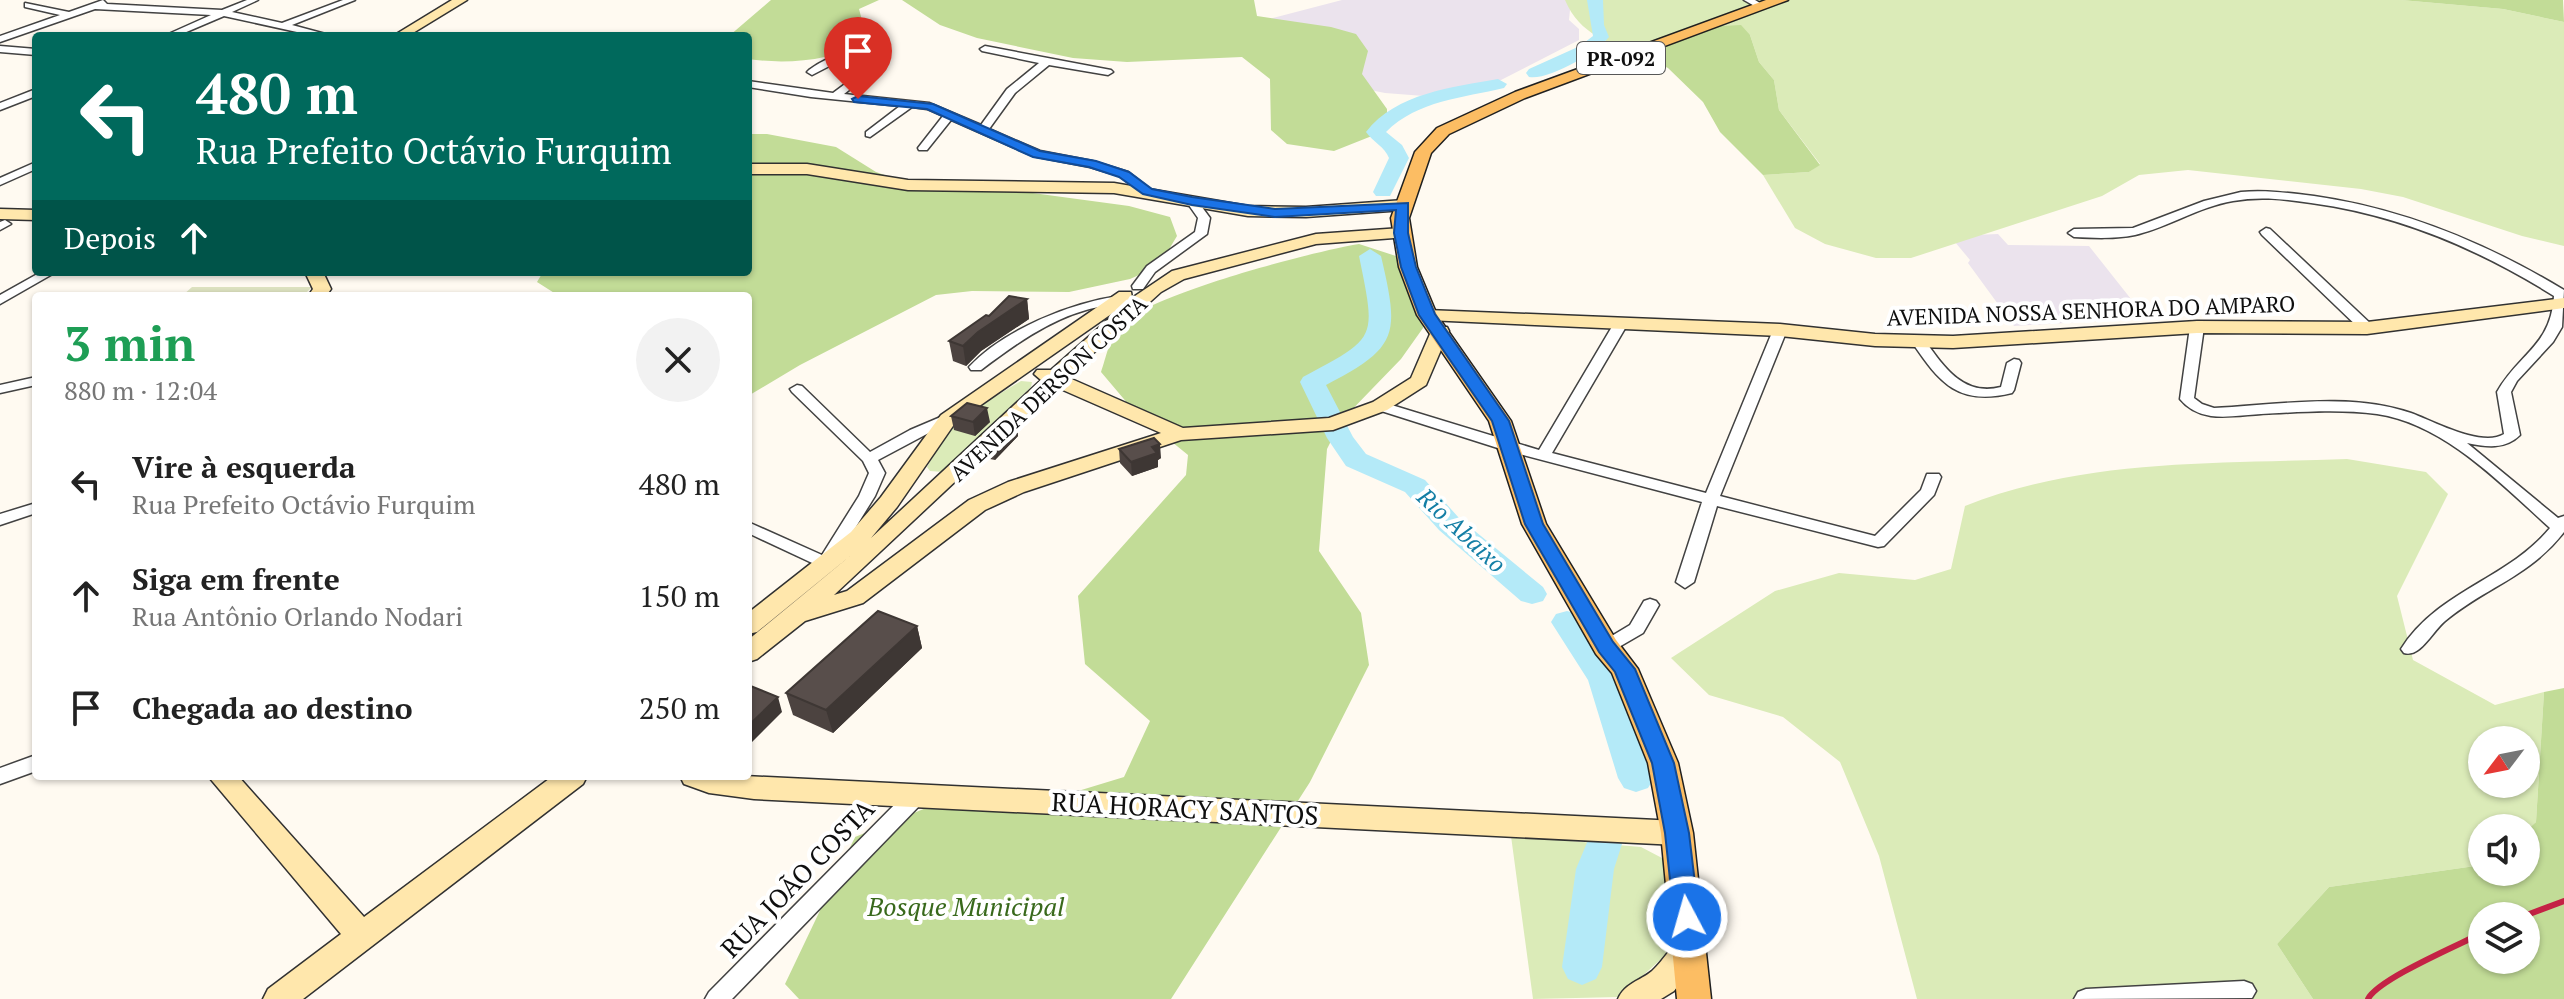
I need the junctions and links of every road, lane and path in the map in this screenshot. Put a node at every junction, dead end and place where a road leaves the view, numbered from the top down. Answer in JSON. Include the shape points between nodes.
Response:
{"nodes":[{"id":1,"x":112,"y":0,"type":"edge"},
{"id":2,"x":254,"y":0,"type":"edge"},
{"id":3,"x":351,"y":0,"type":"edge"},
{"id":4,"x":461,"y":0,"type":"edge"},
{"id":5,"x":1781,"y":0,"type":"edge"},
{"id":6,"x":1755,"y":3,"type":"edge"},
{"id":7,"x":28,"y":5,"type":"dead end"},
{"id":8,"x":94,"y":6,"type":"junction"},
{"id":9,"x":223,"y":13,"type":"junction"},
{"id":10,"x":69,"y":15,"type":"junction"},
{"id":11,"x":285,"y":25,"type":"junction"},
{"id":12,"x":178,"y":32,"type":"edge"},
{"id":13,"x":312,"y":32,"type":"edge"},
{"id":14,"x":406,"y":32,"type":"edge"},
{"id":15,"x":0,"y":39,"type":"edge"},
{"id":16,"x":0,"y":49,"type":"edge"},
{"id":17,"x":985,"y":49,"type":"dead end"},
{"id":18,"x":32,"y":52,"type":"edge"},
{"id":19,"x":1047,"y":62,"type":"junction"},
{"id":20,"x":812,"y":72,"type":"dead end"},
{"id":21,"x":1108,"y":72,"type":"dead end"},
{"id":22,"x":752,"y":85,"type":"edge"},
{"id":23,"x":32,"y":94,"type":"edge"},
{"id":24,"x":0,"y":96,"type":"edge"},
{"id":25,"x":836,"y":96,"type":"junction"},
{"id":26,"x":23,"y":97,"type":"junction"},
{"id":27,"x":911,"y":103,"type":"junction"},
{"id":28,"x":0,"y":107,"type":"edge"},
{"id":29,"x":949,"y":115,"type":"junction"},
{"id":30,"x":983,"y":130,"type":"junction"},
{"id":31,"x":870,"y":134,"type":"dead end"},
{"id":32,"x":923,"y":148,"type":"dead end"},
{"id":33,"x":32,"y":167,"type":"edge"},
{"id":34,"x":752,"y":169,"type":"edge"},
{"id":35,"x":0,"y":182,"type":"edge"},
{"id":36,"x":1147,"y":192,"type":"junction"},
{"id":37,"x":1192,"y":201,"type":"junction"},
{"id":38,"x":32,"y":216,"type":"edge"},
{"id":39,"x":1402,"y":219,"type":"junction"},
{"id":40,"x":1,"y":222,"type":"edge"},
{"id":41,"x":32,"y":223,"type":"edge"},
{"id":42,"x":2266,"y":232,"type":"dead end"},
{"id":43,"x":2074,"y":233,"type":"dead end"},
{"id":44,"x":43,"y":276,"type":"edge"},
{"id":45,"x":1138,"y":286,"type":"junction"},
{"id":46,"x":0,"y":300,"type":"edge"},
{"id":47,"x":1119,"y":300,"type":"junction"},
{"id":48,"x":2563,"y":303,"type":"edge"},
{"id":49,"x":1434,"y":323,"type":"junction"},
{"id":50,"x":1620,"y":325,"type":"junction"},
{"id":51,"x":2197,"y":327,"type":"junction"},
{"id":52,"x":2367,"y":328,"type":"junction"},
{"id":53,"x":1780,"y":330,"type":"junction"},
{"id":54,"x":1919,"y":342,"type":"junction"},
{"id":55,"x":2014,"y":363,"type":"dead end"},
{"id":56,"x":1025,"y":366,"type":"junction"},
{"id":57,"x":976,"y":367,"type":"dead end"},
{"id":58,"x":1054,"y":378,"type":"junction"},
{"id":59,"x":32,"y":382,"type":"edge"},
{"id":60,"x":0,"y":389,"type":"edge"},
{"id":61,"x":797,"y":389,"type":"dead end"},
{"id":62,"x":1380,"y":406,"type":"junction"},
{"id":63,"x":948,"y":419,"type":"junction"},
{"id":64,"x":2422,"y":424,"type":"junction"},
{"id":65,"x":1180,"y":434,"type":"junction"},
{"id":66,"x":1509,"y":447,"type":"junction"},
{"id":67,"x":1543,"y":456,"type":"junction"},
{"id":68,"x":869,"y":459,"type":"junction"},
{"id":69,"x":1933,"y":477,"type":"dead end"},
{"id":70,"x":901,"y":484,"type":"junction"},
{"id":71,"x":939,"y":489,"type":"junction"},
{"id":72,"x":1711,"y":499,"type":"junction"},
{"id":73,"x":32,"y":509,"type":"edge"},
{"id":74,"x":0,"y":520,"type":"edge"},
{"id":75,"x":2561,"y":524,"type":"edge"},
{"id":76,"x":752,"y":529,"type":"edge"},
{"id":77,"x":825,"y":563,"type":"junction"},
{"id":78,"x":1685,"y":582,"type":"dead end"},
{"id":79,"x":1650,"y":605,"type":"dead end"},
{"id":80,"x":798,"y":616,"type":"junction"},
{"id":81,"x":752,"y":623,"type":"edge"},
{"id":82,"x":1606,"y":647,"type":"junction"},
{"id":83,"x":2410,"y":649,"type":"dead end"},
{"id":84,"x":752,"y":650,"type":"edge"},
{"id":85,"x":32,"y":764,"type":"edge"},
{"id":86,"x":0,"y":776,"type":"edge"},
{"id":87,"x":225,"y":780,"type":"edge"},
{"id":88,"x":568,"y":780,"type":"edge"},
{"id":89,"x":704,"y":780,"type":"edge"},
{"id":90,"x":917,"y":795,"type":"junction"},
{"id":91,"x":1677,"y":833,"type":"junction"},
{"id":92,"x":362,"y":937,"type":"junction"},
{"id":93,"x":1690,"y":949,"type":"junction"},
{"id":94,"x":2244,"y":991,"type":"dead end"},
{"id":95,"x":279,"y":999,"type":"edge"},
{"id":96,"x":717,"y":999,"type":"edge"},
{"id":97,"x":1634,"y":999,"type":"edge"},
{"id":98,"x":1694,"y":999,"type":"edge"},
{"id":99,"x":2086,"y":999,"type":"edge"}],
"edges":[{"from":1,"to":8,"type":"street"},
{"from":2,"to":9,"type":"street"},
{"from":3,"to":11,"type":"street"},
{"from":4,"to":14,"type":"street"},
{"from":5,"to":6,"type":"main road","number":"PR-092"},
{"from":6,"to":39,"type":"main road","number":"PR-092","via":[[1520,95],[1443,131],[1423,152]]},
{"from":7,"to":10,"type":"street"},
{"from":8,"to":9,"type":"street"},
{"from":8,"to":10,"type":"street"},
{"from":9,"to":11,"type":"street"},
{"from":9,"to":12,"type":"street"},
{"from":10,"to":15,"type":"street"},
{"from":11,"to":13,"type":"street"},
{"from":16,"to":18,"type":"street"},
{"from":17,"to":19,"type":"street"},
{"from":19,"to":21,"type":"street"},
{"from":19,"to":30,"type":"street","via":[[1011,91]]},
{"from":20,"to":25,"type":"street","via":[[838,56],[873,59],[877,64]]},
{"from":22,"to":25,"type":"street"},
{"from":23,"to":26,"type":"street"},
{"from":24,"to":26,"type":"street"},
{"from":25,"to":27,"type":"street"},
{"from":26,"to":28,"type":"street"},
{"from":27,"to":29,"type":"street"},
{"from":27,"to":31,"type":"street"},
{"from":29,"to":30,"type":"street"},
{"from":29,"to":32,"type":"street"},
{"from":30,"to":36,"type":"street","via":[[1037,154],[1124,174]]},
{"from":33,"to":35,"type":"street"},
{"from":34,"to":36,"type":"street","via":[[807,169],[908,185]]},
{"from":36,"to":37,"type":"street"},
{"from":37,"to":39,"type":"street","via":[[1275,213]]},
{"from":37,"to":45,"type":"street","via":[[1204,218],[1201,234],[1151,269]]},
{"from":38,"to":40,"type":"street"},
{"from":39,"to":45,"type":"street","name":"AVENIDA DERSON COSTA","via":[[1282,236],[1167,271]]},
{"from":39,"to":49,"type":"main road","via":[[1408,267]]},
{"from":39,"to":58,"type":"street","name":"AVENIDA DERSON COSTA","via":[[1178,275],[1144,298]]},
{"from":40,"to":41,"type":"street"},
{"from":42,"to":52,"type":"street"},
{"from":43,"to":48,"type":"street","via":[[2135,231],[2238,196],[2330,201],[2391,214],[2462,239],[2528,273],[2561,294]]},
{"from":44,"to":46,"type":"street"},
{"from":45,"to":47,"type":"street","name":"AVENIDA DERSON COSTA"},
{"from":47,"to":56,"type":"street","name":"AVENIDA DERSON COSTA"},
{"from":47,"to":57,"type":"street","via":[[1098,302],[1028,329]]},
{"from":48,"to":52,"type":"street","name":"AVENIDA NOSSA SENHORA DO AMPARO"},
{"from":48,"to":64,"type":"street","via":[[2551,343],[2517,372],[2504,392],[2509,439],[2497,444]]},
{"from":49,"to":50,"type":"street","name":"AVENIDA NOSSA SENHORA DO AMPARO"},
{"from":49,"to":62,"type":"street","via":[[1419,381]]},
{"from":49,"to":66,"type":"main road","via":[[1500,421]]},
{"from":50,"to":53,"type":"street","name":"AVENIDA NOSSA SENHORA DO AMPARO"},
{"from":50,"to":67,"type":"street"},
{"from":51,"to":52,"type":"street","name":"AVENIDA NOSSA SENHORA DO AMPARO"},
{"from":51,"to":54,"type":"street","name":"AVENIDA NOSSA SENHORA DO AMPARO"},
{"from":51,"to":64,"type":"street","via":[[2187,399],[2197,407],[2213,412],[2378,410]]},
{"from":53,"to":54,"type":"street","name":"AVENIDA NOSSA SENHORA DO AMPARO"},
{"from":53,"to":72,"type":"street"},
{"from":54,"to":55,"type":"street","via":[[1952,383],[1975,395],[2007,390]]},
{"from":56,"to":58,"type":"street"},
{"from":56,"to":63,"type":"street","name":"AVENIDA DERSON COSTA"},
{"from":58,"to":65,"type":"street"},
{"from":58,"to":71,"type":"street","name":"AVENIDA DERSON COSTA"},
{"from":59,"to":60,"type":"street"},
{"from":61,"to":68,"type":"street"},
{"from":62,"to":65,"type":"street","via":[[1333,424]]},
{"from":62,"to":66,"type":"street"},
{"from":63,"to":68,"type":"street"},
{"from":63,"to":70,"type":"street","name":"AVENIDA DERSON COSTA"},
{"from":64,"to":75,"type":"street","via":[[2480,460]]},
{"from":65,"to":80,"type":"street","via":[[1063,470],[977,505],[873,585],[838,604]]},
{"from":66,"to":67,"type":"street"},
{"from":66,"to":82,"type":"main road","via":[[1534,524]]},
{"from":67,"to":72,"type":"street"},
{"from":68,"to":77,"type":"street","via":[[877,473]]},
{"from":69,"to":72,"type":"street","via":[[1928,492],[1878,542]]},
{"from":70,"to":71,"type":"street"},
{"from":70,"to":77,"type":"street","name":"AVENIDA DERSON COSTA","via":[[859,537]]},
{"from":71,"to":80,"type":"street","name":"AVENIDA DERSON COSTA"},
{"from":72,"to":78,"type":"street"},
{"from":73,"to":74,"type":"street"},
{"from":75,"to":83,"type":"street","via":[[2532,557],[2424,626]]},
{"from":76,"to":77,"type":"street"},
{"from":77,"to":81,"type":"street","name":"AVENIDA DERSON COSTA"},
{"from":79,"to":82,"type":"street","via":[[1637,629]]},
{"from":80,"to":84,"type":"street","name":"AVENIDA DERSON COSTA"},
{"from":82,"to":91,"type":"main road","via":[[1624,669],[1663,763]]},
{"from":85,"to":86,"type":"street"},
{"from":87,"to":92,"type":"street"},
{"from":88,"to":92,"type":"street"},
{"from":89,"to":90,"type":"street","name":"RUA HORACY SANTOS","via":[[754,788]]},
{"from":90,"to":91,"type":"street","name":"RUA HORACY SANTOS"},
{"from":90,"to":96,"type":"street","name":"RUA JOÃO COSTA"},
{"from":91,"to":93,"type":"main road"},
{"from":92,"to":95,"type":"street"},
{"from":93,"to":97,"type":"street","via":[[1663,981]]},
{"from":93,"to":98,"type":"main road"},
{"from":94,"to":99,"type":"street"}]}
